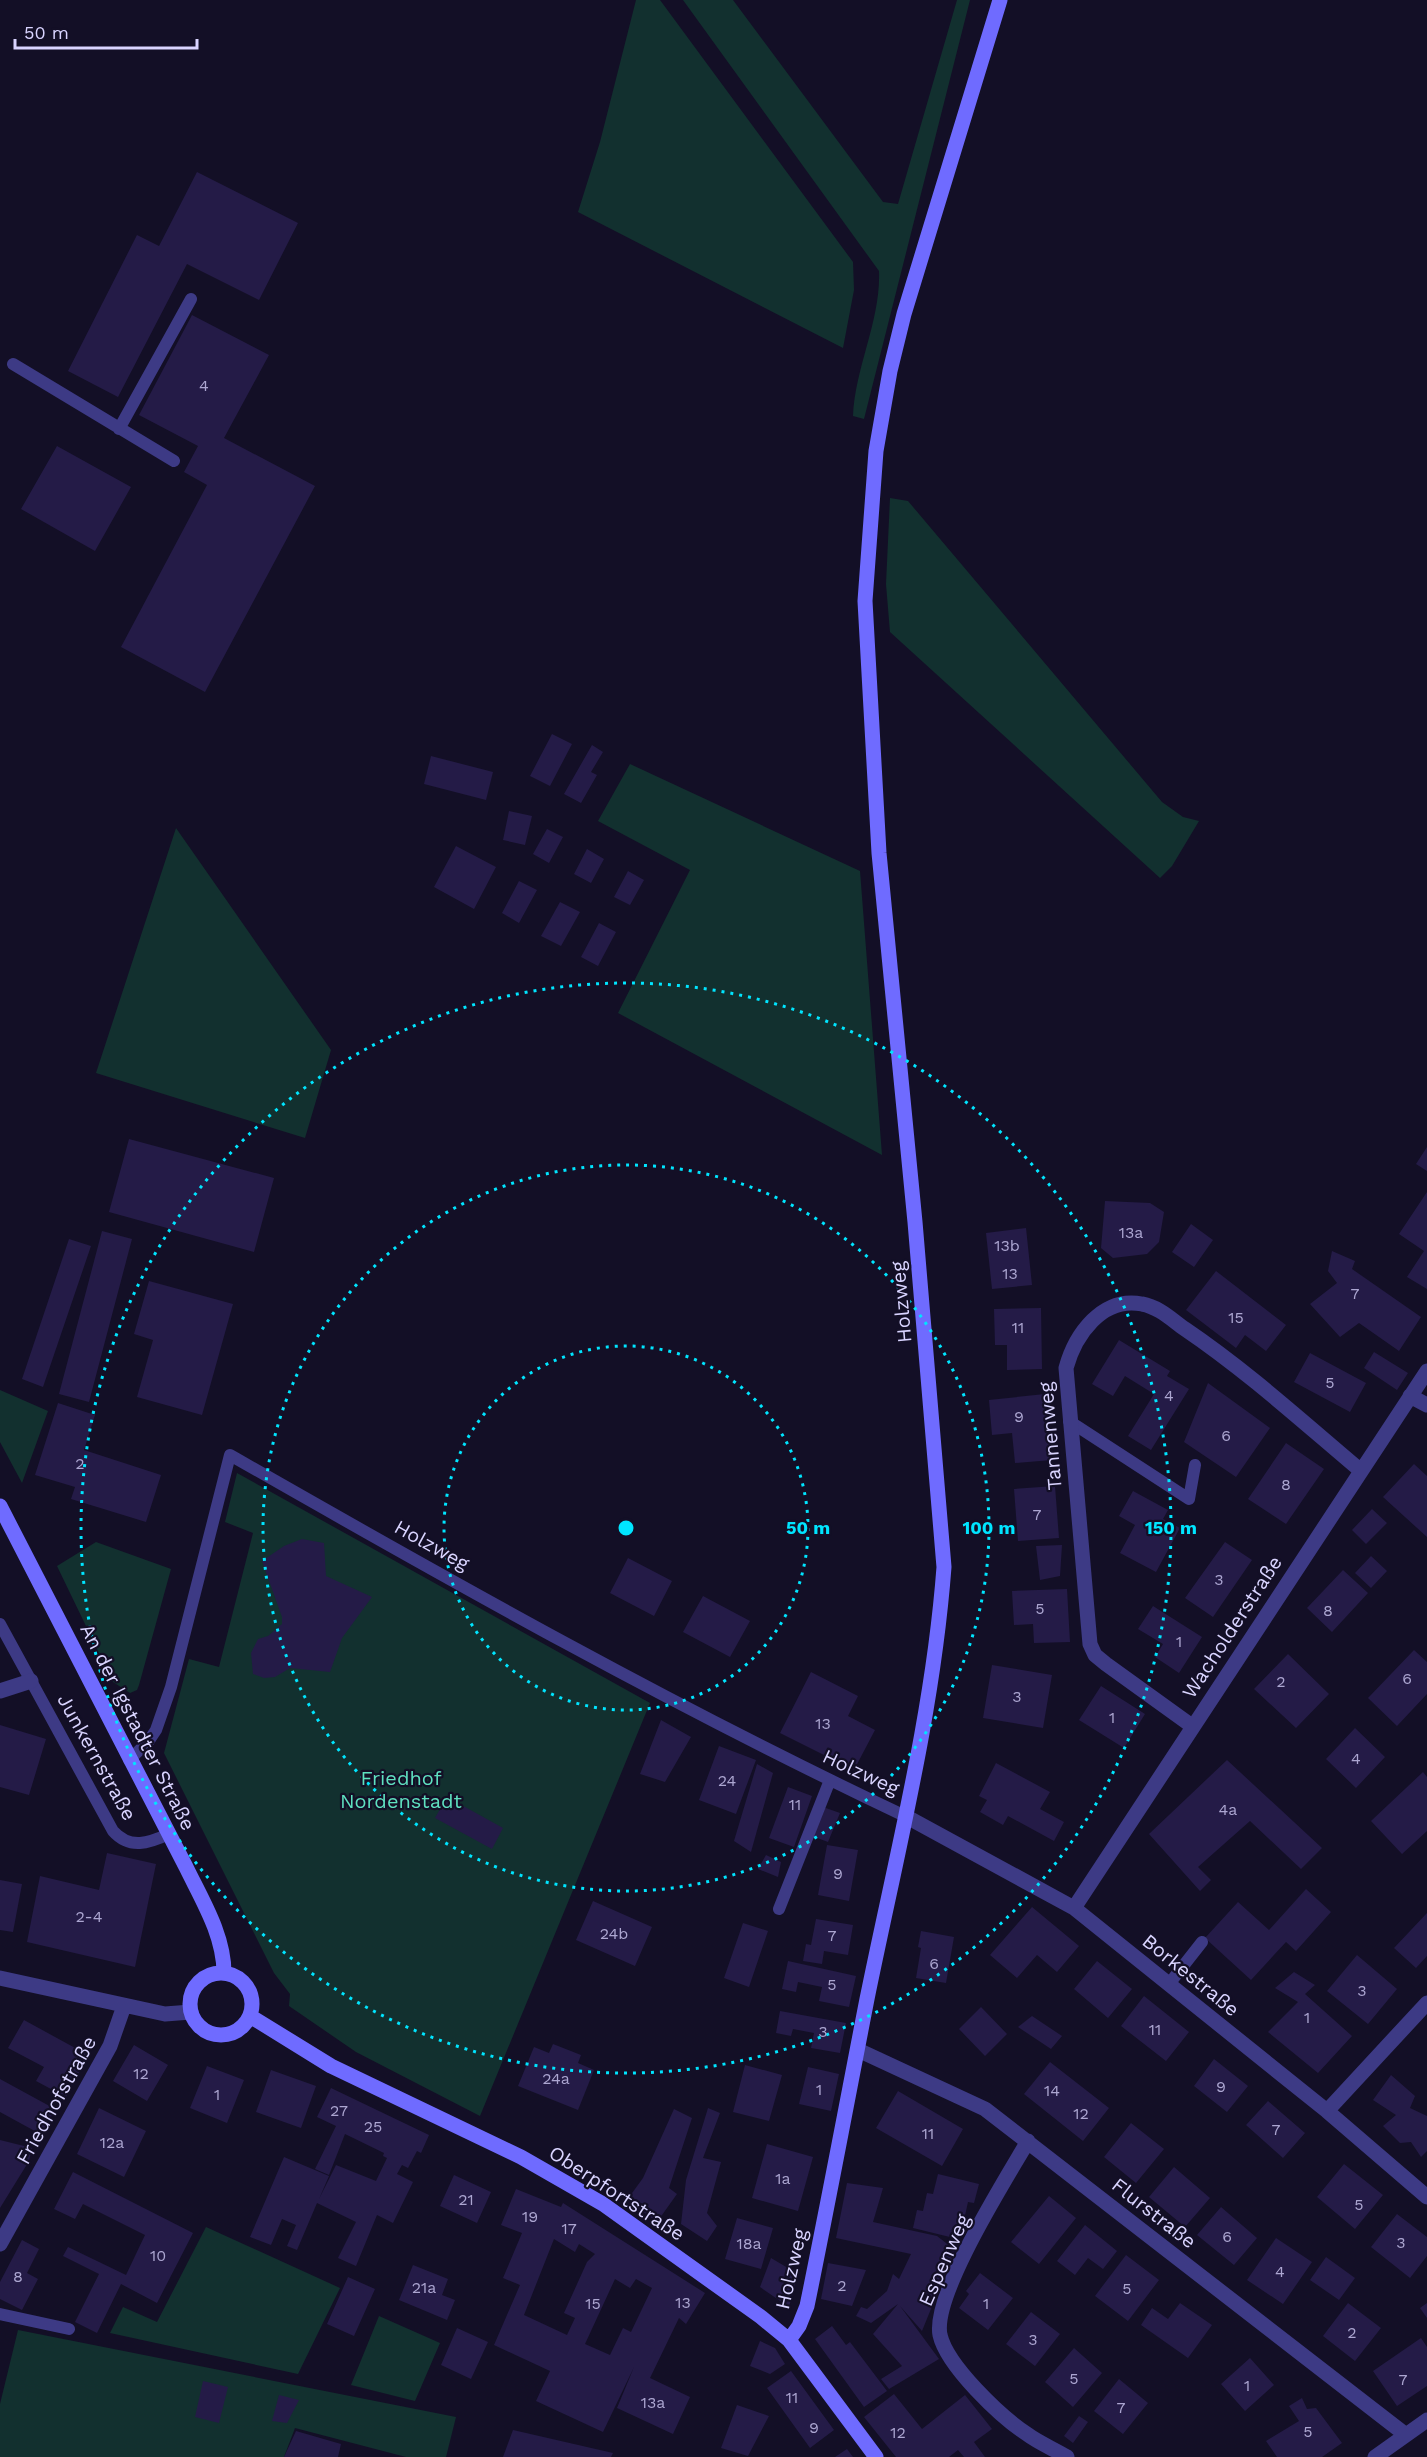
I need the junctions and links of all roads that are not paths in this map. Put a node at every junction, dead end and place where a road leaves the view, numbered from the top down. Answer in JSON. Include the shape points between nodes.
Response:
{"nodes":[{"id":1,"x":1000,"y":0,"type":"edge"},
{"id":2,"x":191,"y":299,"type":"dead end"},
{"id":3,"x":13,"y":364,"type":"dead end"},
{"id":4,"x":119,"y":429,"type":"junction"},
{"id":5,"x":174,"y":461,"type":"dead end"},
{"id":6,"x":1427,"y":1371,"type":"edge"},
{"id":7,"x":1410,"y":1396,"type":"junction"},
{"id":8,"x":1427,"y":1405,"type":"edge"},
{"id":9,"x":1069,"y":1421,"type":"junction"},
{"id":10,"x":1195,"y":1465,"type":"dead end"},
{"id":11,"x":1360,"y":1470,"type":"junction"},
{"id":12,"x":0,"y":1506,"type":"edge"},
{"id":13,"x":0,"y":1624,"type":"edge"},
{"id":14,"x":31,"y":1681,"type":"junction"},
{"id":15,"x":0,"y":1691,"type":"edge"},
{"id":16,"x":1192,"y":1726,"type":"junction"},
{"id":17,"x":129,"y":1760,"type":"junction"},
{"id":18,"x":830,"y":1780,"type":"junction"},
{"id":19,"x":907,"y":1817,"type":"junction"},
{"id":20,"x":169,"y":1834,"type":"junction"},
{"id":21,"x":1074,"y":1908,"type":"junction"},
{"id":22,"x":779,"y":1909,"type":"dead end"},
{"id":23,"x":1202,"y":1942,"type":"dead end"},
{"id":24,"x":224,"y":1973,"type":"junction"},
{"id":25,"x":0,"y":1978,"type":"edge"},
{"id":26,"x":1169,"y":1984,"type":"junction"},
{"id":27,"x":1427,"y":2003,"type":"edge"},
{"id":28,"x":124,"y":2006,"type":"junction"},
{"id":29,"x":191,"y":2012,"type":"junction"},
{"id":30,"x":250,"y":2016,"type":"junction"},
{"id":31,"x":858,"y":2050,"type":"junction"},
{"id":32,"x":1327,"y":2111,"type":"junction"},
{"id":33,"x":1028,"y":2141,"type":"junction"},
{"id":34,"x":1427,"y":2197,"type":"edge"},
{"id":35,"x":0,"y":2244,"type":"edge"},
{"id":36,"x":0,"y":2313,"type":"edge"},
{"id":37,"x":69,"y":2329,"type":"dead end"},
{"id":38,"x":789,"y":2340,"type":"junction"},
{"id":39,"x":1427,"y":2420,"type":"edge"},
{"id":40,"x":1406,"y":2435,"type":"junction"},
{"id":41,"x":876,"y":2457,"type":"edge"},
{"id":42,"x":1067,"y":2457,"type":"edge"},
{"id":43,"x":1375,"y":2457,"type":"edge"}],
"edges":[{"from":1,"to":19,"type":"main road","name":"Holzweg","via":[[890,371],[876,451],[865,601],[879,853],[944,1567],[933,1670]]},
{"from":2,"to":4,"type":"lane"},
{"from":3,"to":4,"type":"lane"},
{"from":4,"to":5,"type":"lane"},
{"from":6,"to":7,"type":"street","name":"Wacholderstraße"},
{"from":7,"to":8,"type":"street"},
{"from":7,"to":11,"type":"street","name":"Wacholderstraße"},
{"from":9,"to":10,"type":"lane","via":[[1189,1499]]},
{"from":9,"to":11,"type":"street","name":"Tannenweg","via":[[1066,1368],[1080,1333],[1106,1311],[1125,1304],[1141,1304],[1156,1309],[1204,1342]]},
{"from":9,"to":16,"type":"street","name":"Tannenweg","via":[[1090,1644],[1106,1664]]},
{"from":11,"to":16,"type":"street","name":"Wacholderstraße"},
{"from":12,"to":17,"type":"main road","name":"An der Igstadter Straße"},
{"from":13,"to":14,"type":"lane","name":"Junkernstraße"},
{"from":14,"to":15,"type":"street"},
{"from":14,"to":20,"type":"lane","name":"Junkernstraße","via":[[113,1832],[143,1845]]},
{"from":16,"to":21,"type":"street","name":"Wacholderstraße"},
{"from":17,"to":18,"type":"lane","name":"Holzweg","via":[[156,1730],[167,1697],[230,1455],[526,1621]]},
{"from":17,"to":20,"type":"main road","name":"An der Igstadter Straße"},
{"from":18,"to":19,"type":"lane","name":"Holzweg"},
{"from":18,"to":22,"type":"lane"},
{"from":19,"to":21,"type":"street","name":"Borkestraße"},
{"from":19,"to":31,"type":"main road","name":"Holzweg"},
{"from":20,"to":24,"type":"main road","name":"An der Igstadter Straße","via":[[212,1921],[223,1955]]},
{"from":21,"to":26,"type":"street","name":"Borkestraße"},
{"from":23,"to":26,"type":"lane"},
{"from":24,"to":29,"type":"main road","via":[[198,1983],[190,1999]]},
{"from":24,"to":30,"type":"main road","via":[[238,1978],[248,1988],[253,2000]]},
{"from":25,"to":28,"type":"street"},
{"from":26,"to":32,"type":"street","name":"Borkestraße"},
{"from":27,"to":32,"type":"street"},
{"from":28,"to":29,"type":"street","via":[[165,2014]]},
{"from":28,"to":35,"type":"street","name":"Friedhofstraße","via":[[110,2046]]},
{"from":29,"to":30,"type":"main road","via":[[202,2029],[218,2036],[239,2030]]},
{"from":30,"to":38,"type":"main road","name":"Oberpfortstraße","via":[[331,2066],[512,2152],[603,2204]]},
{"from":31,"to":33,"type":"street","name":"Flurstraße","via":[[985,2109]]},
{"from":31,"to":38,"type":"main road","name":"Holzweg","via":[[807,2306]]},
{"from":32,"to":34,"type":"street","name":"Borkestraße"},
{"from":33,"to":40,"type":"street","name":"Flurstraße"},
{"from":33,"to":42,"type":"street","name":"Espenweg","via":[[972,2240],[941,2309],[940,2337],[982,2394],[1026,2434]]},
{"from":36,"to":37,"type":"lane"},
{"from":38,"to":41,"type":"main road","name":"Oberpfortstraße"},
{"from":39,"to":40,"type":"street"},
{"from":40,"to":43,"type":"street"}]}
